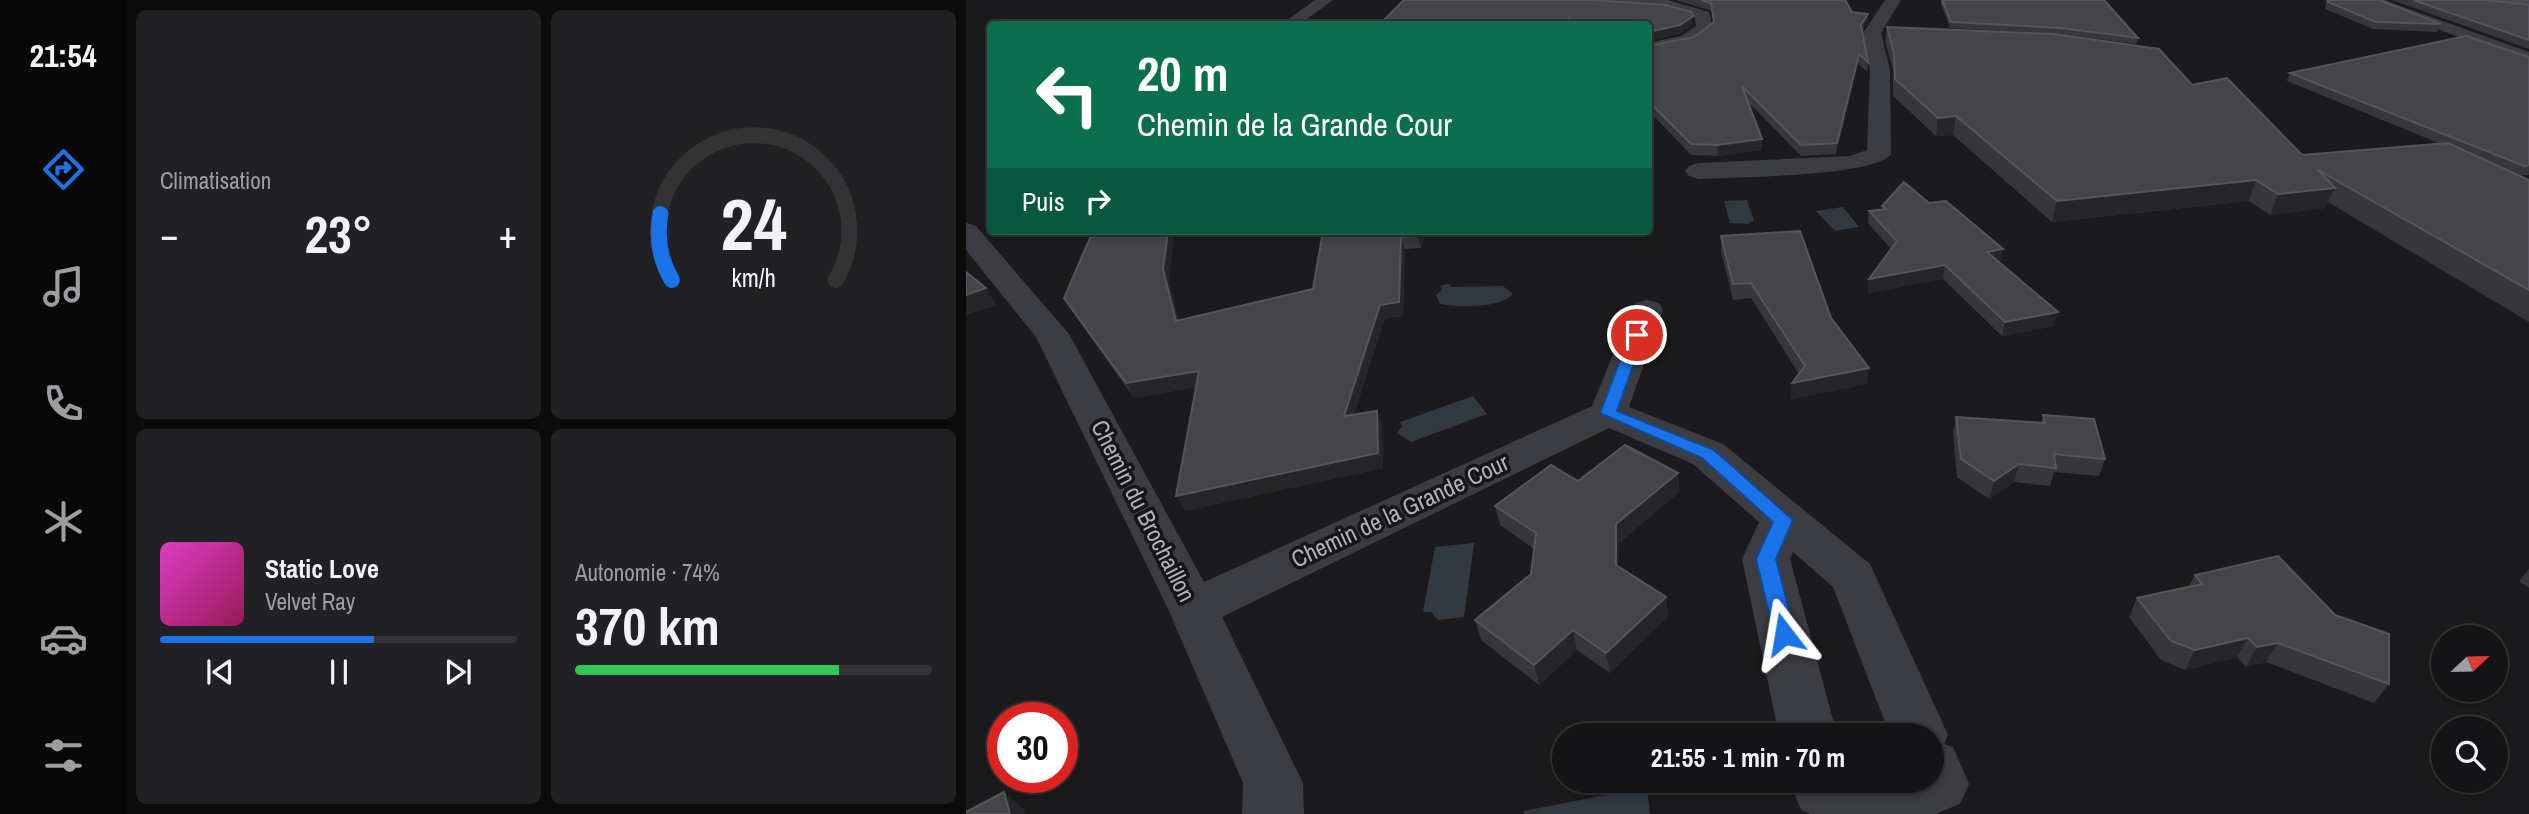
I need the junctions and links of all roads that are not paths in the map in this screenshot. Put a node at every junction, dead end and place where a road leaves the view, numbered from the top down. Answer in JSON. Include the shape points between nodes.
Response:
{"nodes":[{"id":1,"x":1325,"y":0,"type":"edge"},
{"id":2,"x":1588,"y":0,"type":"edge"},
{"id":3,"x":1893,"y":0,"type":"edge"},
{"id":4,"x":2370,"y":0,"type":"edge"},
{"id":5,"x":2482,"y":0,"type":"edge"},
{"id":6,"x":2529,"y":4,"type":"edge"},
{"id":7,"x":1294,"y":21,"type":"edge"},
{"id":8,"x":1872,"y":33,"type":"junction"},
{"id":9,"x":1899,"y":34,"type":"edge"},
{"id":10,"x":1652,"y":47,"type":"edge"},
{"id":11,"x":2529,"y":58,"type":"edge"},
{"id":12,"x":1698,"y":171,"type":"dead end"},
{"id":13,"x":966,"y":232,"type":"edge"},
{"id":14,"x":1647,"y":310,"type":"dead end"},
{"id":15,"x":1608,"y":413,"type":"junction"},
{"id":16,"x":1783,"y":520,"type":"junction"},
{"id":17,"x":1193,"y":608,"type":"junction"},
{"id":18,"x":1805,"y":723,"type":"edge"},
{"id":19,"x":1914,"y":723,"type":"edge"},
{"id":20,"x":1830,"y":793,"type":"edge"},
{"id":21,"x":1903,"y":793,"type":"edge"},
{"id":22,"x":1273,"y":814,"type":"edge"}],
"edges":[{"from":1,"to":7,"type":"street"},
{"from":2,"to":10,"type":"street","via":[[1668,5],[1703,15],[1705,28],[1687,40]]},
{"from":3,"to":8,"type":"street"},
{"from":4,"to":11,"type":"street"},
{"from":5,"to":6,"type":"main road"},
{"from":8,"to":9,"type":"street"},
{"from":8,"to":12,"type":"street","via":[[1880,70],[1879,155],[1853,163]]},
{"from":13,"to":17,"type":"street","name":"Chemin du Brochaillon","via":[[1052,334]]},
{"from":14,"to":15,"type":"street"},
{"from":15,"to":16,"type":"street","via":[[1708,454]]},
{"from":15,"to":17,"type":"street","name":"Chemin de la Grande Cour"},
{"from":16,"to":18,"type":"street","via":[[1766,559]]},
{"from":16,"to":19,"type":"street","via":[[1853,577]]},
{"from":17,"to":22,"type":"street","name":"Chemin du Brochaillon","via":[[1273,783]]},
{"from":20,"to":21,"type":"street","via":[[1856,805]]}]}
